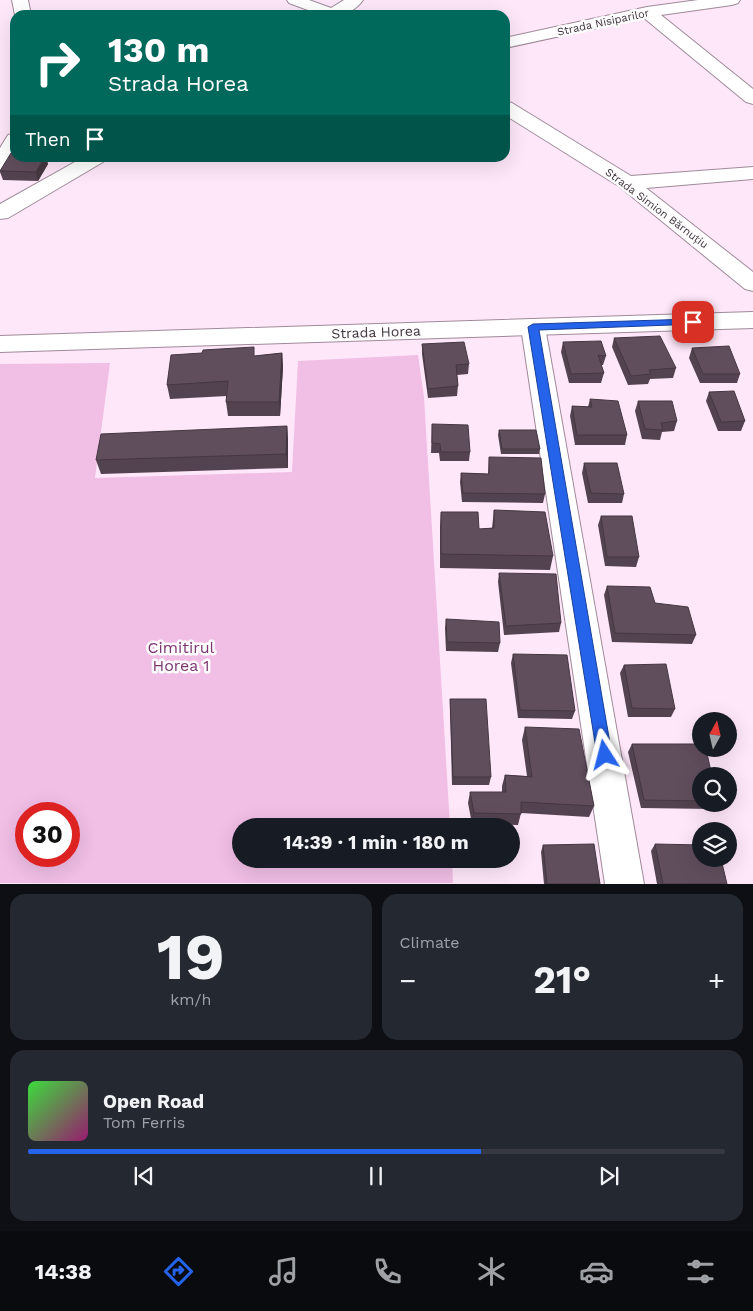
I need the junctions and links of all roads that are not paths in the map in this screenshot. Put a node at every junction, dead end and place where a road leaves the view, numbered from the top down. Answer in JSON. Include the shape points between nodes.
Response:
{"nodes":[{"id":1,"x":295,"y":0,"type":"edge"},
{"id":2,"x":355,"y":0,"type":"edge"},
{"id":3,"x":732,"y":0,"type":"edge"},
{"id":4,"x":649,"y":8,"type":"edge"},
{"id":5,"x":320,"y":10,"type":"edge"},
{"id":6,"x":340,"y":10,"type":"edge"},
{"id":7,"x":510,"y":42,"type":"edge"},
{"id":8,"x":753,"y":98,"type":"edge"},
{"id":9,"x":510,"y":110,"type":"edge"},
{"id":10,"x":10,"y":147,"type":"edge"},
{"id":11,"x":89,"y":162,"type":"edge"},
{"id":12,"x":0,"y":164,"type":"edge"},
{"id":13,"x":753,"y":173,"type":"edge"},
{"id":14,"x":627,"y":183,"type":"junction"},
{"id":15,"x":0,"y":213,"type":"edge"},
{"id":16,"x":753,"y":284,"type":"edge"},
{"id":17,"x":753,"y":320,"type":"edge"},
{"id":18,"x":533,"y":327,"type":"junction"},
{"id":19,"x":0,"y":344,"type":"edge"},
{"id":20,"x":625,"y":884,"type":"edge"}],
"edges":[{"from":1,"to":5,"type":"street"},
{"from":2,"to":6,"type":"street"},
{"from":3,"to":4,"type":"street","name":"Strada Nisiparilor"},
{"from":4,"to":7,"type":"street","name":"Strada Nisiparilor"},
{"from":4,"to":8,"type":"street"},
{"from":9,"to":14,"type":"street","name":"Strada Simion Bărnuțiu"},
{"from":10,"to":12,"type":"street"},
{"from":11,"to":15,"type":"street"},
{"from":13,"to":14,"type":"street"},
{"from":14,"to":16,"type":"street","name":"Strada Simion Bărnuțiu"},
{"from":17,"to":18,"type":"street","name":"Strada Horea"},
{"from":18,"to":19,"type":"street","name":"Strada Horea"},
{"from":18,"to":20,"type":"street"}]}
